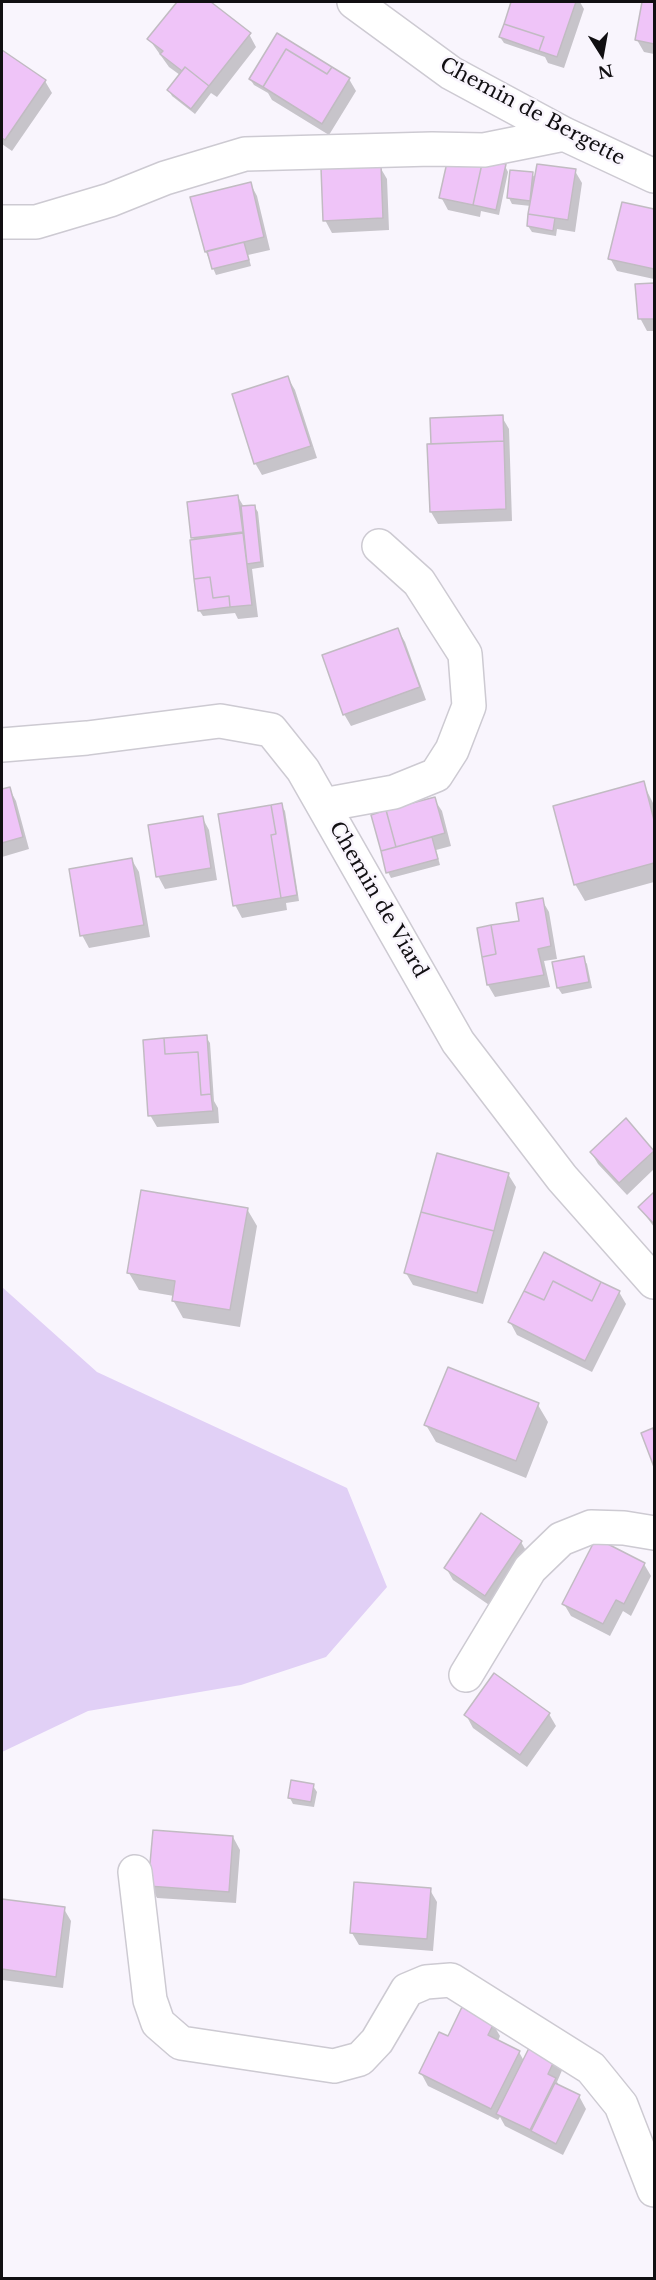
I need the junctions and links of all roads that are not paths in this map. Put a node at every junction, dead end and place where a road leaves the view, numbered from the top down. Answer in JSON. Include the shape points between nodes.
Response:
{"nodes":[{"id":1,"x":354,"y":2,"type":"edge"},
{"id":2,"x":564,"y":134,"type":"junction"},
{"id":3,"x":654,"y":176,"type":"edge"},
{"id":4,"x":2,"y":222,"type":"edge"},
{"id":5,"x":380,"y":546,"type":"dead end"},
{"id":6,"x":2,"y":745,"type":"edge"},
{"id":7,"x":323,"y":805,"type":"junction"},
{"id":8,"x":654,"y":1282,"type":"edge"},
{"id":9,"x":654,"y":1533,"type":"edge"},
{"id":10,"x":466,"y":1675,"type":"dead end"},
{"id":11,"x":135,"y":1872,"type":"dead end"},
{"id":12,"x":654,"y":2190,"type":"edge"}],
"edges":[{"from":1,"to":2,"type":"street","name":"Chemin de Bergette","via":[[451,73]]},
{"from":2,"to":3,"type":"street","name":"Chemin de Bergette"},
{"from":2,"to":4,"type":"street","via":[[484,150],[245,154],[36,222]]},
{"from":5,"to":7,"type":"street","via":[[419,582],[465,654],[469,706],[452,750],[436,775],[394,792]]},
{"from":6,"to":7,"type":"street","name":"Chemin de Viard","via":[[220,721],[271,730],[303,770]]},
{"from":7,"to":8,"type":"street","name":"Chemin de Viard","via":[[458,1042],[562,1178]]},
{"from":9,"to":10,"type":"street","via":[[591,1527],[561,1539],[530,1569]]},
{"from":11,"to":12,"type":"street","via":[[150,2000],[158,2023],[181,2043],[334,2066],[360,2059],[366,2053],[407,1990],[426,1982],[451,1980],[591,2068],[621,2105]]}]}
